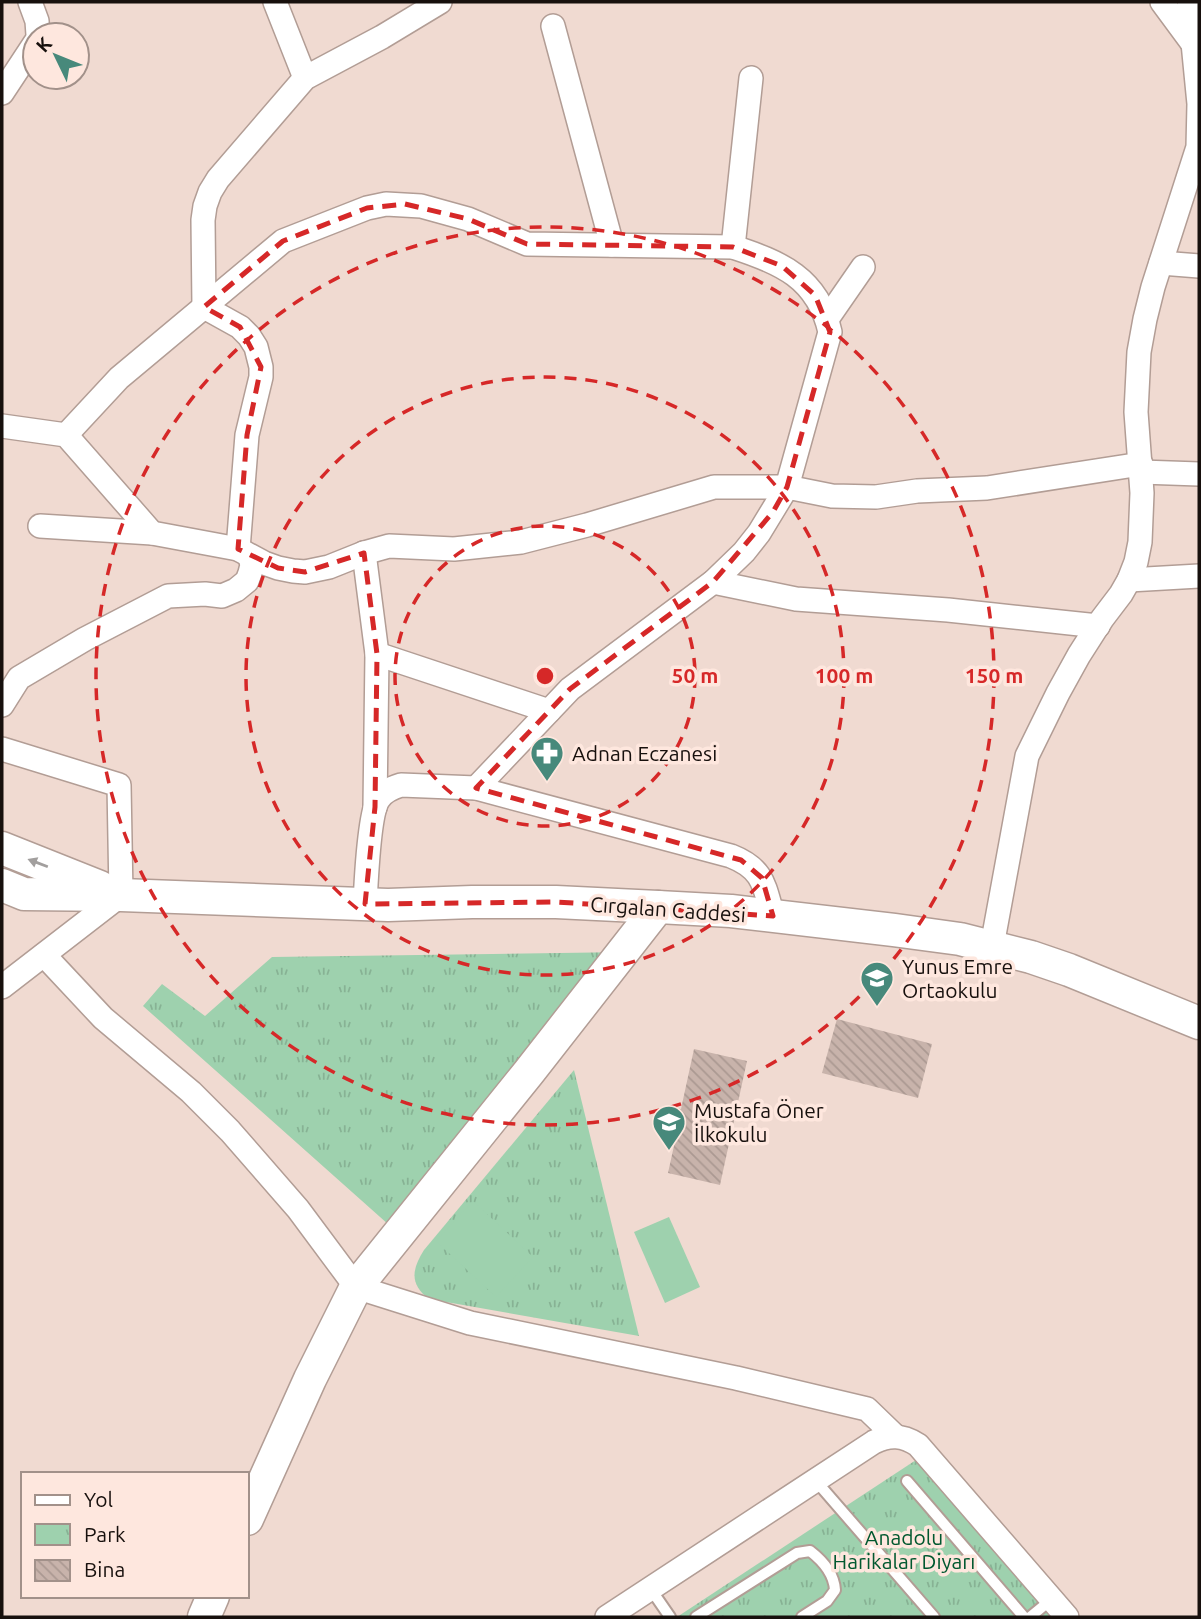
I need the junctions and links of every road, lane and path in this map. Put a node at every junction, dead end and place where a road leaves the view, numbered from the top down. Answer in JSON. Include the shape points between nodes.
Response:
{"nodes":[{"id":1,"x":30,"y":2,"type":"edge"},
{"id":2,"x":275,"y":2,"type":"edge"},
{"id":3,"x":439,"y":2,"type":"edge"},
{"id":4,"x":1163,"y":2,"type":"edge"},
{"id":5,"x":1189,"y":2,"type":"edge"},
{"id":6,"x":37,"y":21,"type":"edge"},
{"id":7,"x":553,"y":26,"type":"dead end"},
{"id":8,"x":1196,"y":45,"type":"edge"},
{"id":9,"x":21,"y":64,"type":"edge"},
{"id":10,"x":305,"y":78,"type":"junction"},
{"id":11,"x":751,"y":78,"type":"dead end"},
{"id":12,"x":2,"y":93,"type":"edge"},
{"id":13,"x":612,"y":245,"type":"junction"},
{"id":14,"x":733,"y":247,"type":"junction"},
{"id":15,"x":1161,"y":263,"type":"junction"},
{"id":16,"x":1199,"y":266,"type":"edge"},
{"id":17,"x":863,"y":267,"type":"dead end"},
{"id":18,"x":204,"y":307,"type":"junction"},
{"id":19,"x":827,"y":319,"type":"junction"},
{"id":20,"x":2,"y":426,"type":"edge"},
{"id":21,"x":66,"y":435,"type":"junction"},
{"id":22,"x":1141,"y":468,"type":"junction"},
{"id":23,"x":1199,"y":474,"type":"edge"},
{"id":24,"x":787,"y":487,"type":"junction"},
{"id":25,"x":40,"y":526,"type":"dead end"},
{"id":26,"x":152,"y":533,"type":"junction"},
{"id":27,"x":244,"y":553,"type":"junction"},
{"id":28,"x":364,"y":553,"type":"junction"},
{"id":29,"x":1199,"y":576,"type":"edge"},
{"id":30,"x":1129,"y":580,"type":"junction"},
{"id":31,"x":713,"y":582,"type":"junction"},
{"id":32,"x":1098,"y":625,"type":"junction"},
{"id":33,"x":377,"y":654,"type":"junction"},
{"id":34,"x":2,"y":705,"type":"edge"},
{"id":35,"x":549,"y":711,"type":"junction"},
{"id":36,"x":2,"y":749,"type":"edge"},
{"id":37,"x":476,"y":788,"type":"junction"},
{"id":38,"x":374,"y":807,"type":"junction"},
{"id":39,"x":2,"y":848,"type":"edge"},
{"id":40,"x":2,"y":885,"type":"edge"},
{"id":41,"x":121,"y":895,"type":"junction"},
{"id":42,"x":365,"y":904,"type":"junction"},
{"id":43,"x":658,"y":907,"type":"junction"},
{"id":44,"x":773,"y":916,"type":"junction"},
{"id":45,"x":992,"y":946,"type":"junction"},
{"id":46,"x":44,"y":955,"type":"junction"},
{"id":47,"x":2,"y":987,"type":"edge"},
{"id":48,"x":1199,"y":1023,"type":"edge"},
{"id":49,"x":356,"y":1287,"type":"junction"},
{"id":50,"x":895,"y":1436,"type":"junction"},
{"id":51,"x":816,"y":1480,"type":"junction"},
{"id":52,"x":906,"y":1481,"type":"dead end"},
{"id":53,"x":248,"y":1517,"type":"edge"},
{"id":54,"x":650,"y":1588,"type":"junction"},
{"id":55,"x":212,"y":1598,"type":"edge"},
{"id":56,"x":1052,"y":1599,"type":"junction"},
{"id":57,"x":204,"y":1617,"type":"edge"},
{"id":58,"x":607,"y":1617,"type":"edge"},
{"id":59,"x":670,"y":1617,"type":"edge"},
{"id":60,"x":696,"y":1617,"type":"edge"},
{"id":61,"x":802,"y":1617,"type":"edge"},
{"id":62,"x":934,"y":1617,"type":"edge"},
{"id":63,"x":1024,"y":1617,"type":"edge"},
{"id":64,"x":1030,"y":1617,"type":"edge"},
{"id":65,"x":1067,"y":1617,"type":"edge"}],
"edges":[{"from":1,"to":6,"type":"street"},
{"from":2,"to":10,"type":"street"},
{"from":3,"to":10,"type":"street"},
{"from":4,"to":8,"type":"street"},
{"from":5,"to":8,"type":"street"},
{"from":7,"to":13,"type":"street"},
{"from":8,"to":15,"type":"street","via":[[1198,147]]},
{"from":9,"to":12,"type":"street"},
{"from":10,"to":18,"type":"street","via":[[210,192],[203,220]]},
{"from":11,"to":14,"type":"street"},
{"from":13,"to":14,"type":"street"},
{"from":13,"to":18,"type":"street","via":[[527,244],[457,216],[421,206],[386,204],[283,241]]},
{"from":14,"to":19,"type":"street","via":[[758,255],[806,283]]},
{"from":15,"to":16,"type":"street"},
{"from":15,"to":22,"type":"street","via":[[1139,352],[1136,412]]},
{"from":17,"to":19,"type":"street"},
{"from":18,"to":21,"type":"street","via":[[119,378]]},
{"from":18,"to":27,"type":"street","via":[[249,336],[261,367],[247,435]]},
{"from":19,"to":24,"type":"street","via":[[830,332]]},
{"from":20,"to":21,"type":"street"},
{"from":21,"to":26,"type":"street"},
{"from":22,"to":23,"type":"street"},
{"from":22,"to":24,"type":"street","via":[[876,497],[832,496]]},
{"from":22,"to":30,"type":"street","via":[[1140,542]]},
{"from":24,"to":28,"type":"street","via":[[714,487],[520,542],[454,549],[389,546]]},
{"from":24,"to":31,"type":"street","via":[[759,533]]},
{"from":25,"to":26,"type":"street"},
{"from":26,"to":27,"type":"street"},
{"from":27,"to":28,"type":"street","via":[[293,572],[328,567]]},
{"from":27,"to":34,"type":"street","via":[[250,573],[236,590],[222,596],[168,596],[19,678]]},
{"from":28,"to":33,"type":"street"},
{"from":29,"to":30,"type":"street"},
{"from":30,"to":32,"type":"street"},
{"from":31,"to":32,"type":"street","via":[[796,599]]},
{"from":31,"to":35,"type":"street","via":[[570,689]]},
{"from":32,"to":45,"type":"street","via":[[1027,756]]},
{"from":33,"to":35,"type":"street"},
{"from":33,"to":38,"type":"street"},
{"from":35,"to":37,"type":"street"},
{"from":36,"to":41,"type":"street","via":[[119,785]]},
{"from":37,"to":38,"type":"street","via":[[401,785],[384,793]]},
{"from":37,"to":44,"type":"street","via":[[741,860],[762,878]]},
{"from":38,"to":42,"type":"street"},
{"from":41,"to":39,"type":"street","name":"Cırgalan Caddesi","one_way":true},
{"from":40,"to":41,"type":"street","name":"Cırgalan Caddesi","via":[[24,894]]},
{"from":41,"to":42,"type":"street","name":"Cırgalan Caddesi"},
{"from":41,"to":46,"type":"street"},
{"from":42,"to":43,"type":"street","name":"Cırgalan Caddesi","via":[[544,902]]},
{"from":43,"to":44,"type":"street","name":"Cırgalan Caddesi"},
{"from":43,"to":49,"type":"street"},
{"from":44,"to":45,"type":"street","name":"Cırgalan Caddesi"},
{"from":45,"to":48,"type":"street","name":"Cırgalan Caddesi","via":[[1069,970]]},
{"from":46,"to":47,"type":"street"},
{"from":46,"to":49,"type":"street","via":[[103,1018],[230,1131],[298,1209]]},
{"from":49,"to":50,"type":"street","via":[[470,1323],[867,1409]]},
{"from":49,"to":53,"type":"street"},
{"from":50,"to":51,"type":"street","via":[[874,1442]]},
{"from":50,"to":56,"type":"street","via":[[918,1445]]},
{"from":51,"to":54,"type":"street"},
{"from":51,"to":62,"type":"lane"},
{"from":52,"to":63,"type":"lane"},
{"from":54,"to":58,"type":"street"},
{"from":54,"to":59,"type":"lane"},
{"from":55,"to":57,"type":"street"},
{"from":56,"to":64,"type":"lane"},
{"from":56,"to":65,"type":"street"},
{"from":60,"to":61,"type":"lane","via":[[797,1553],[810,1552],[834,1579],[835,1590]]}]}
